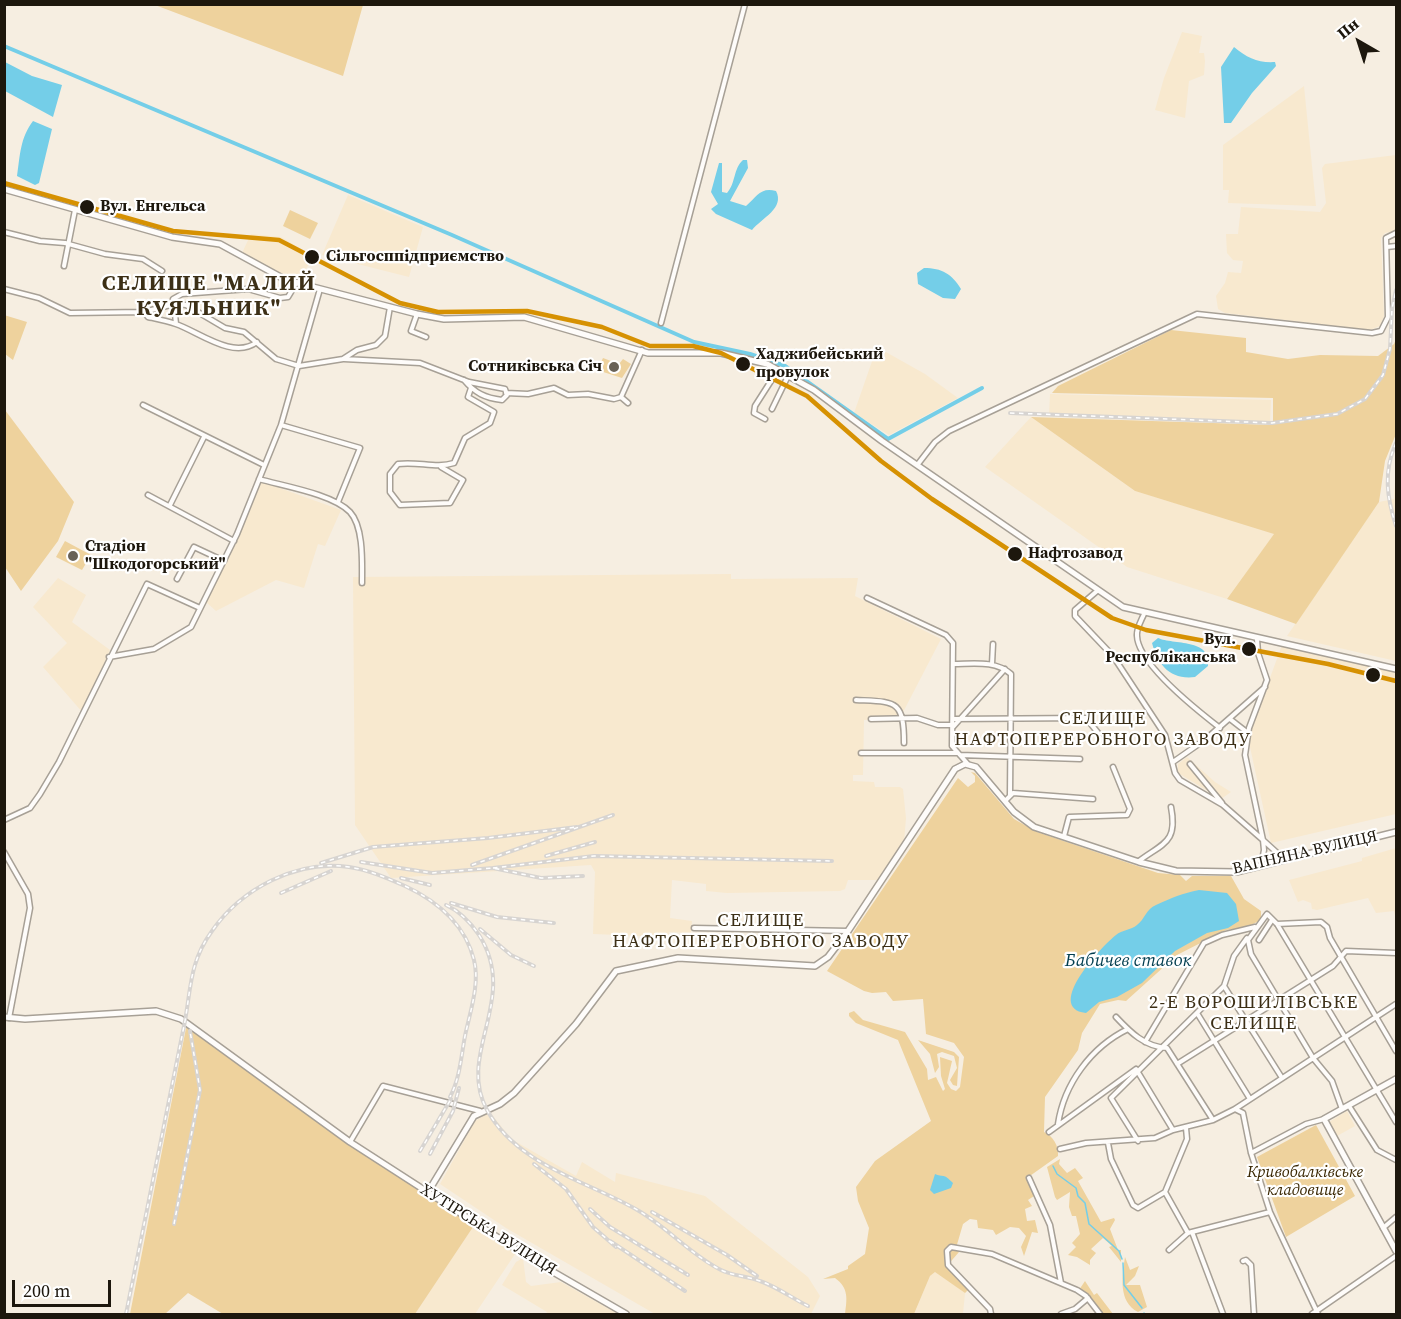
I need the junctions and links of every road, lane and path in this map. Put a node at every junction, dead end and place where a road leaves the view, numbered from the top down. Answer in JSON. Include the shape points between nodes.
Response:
{"nodes":[{"id":1,"x":746,"y":4,"type":"edge"},
{"id":2,"x":4,"y":189,"type":"edge"},
{"id":3,"x":75,"y":210,"type":"junction"},
{"id":4,"x":4,"y":232,"type":"edge"},
{"id":5,"x":1396,"y":233,"type":"edge"},
{"id":6,"x":67,"y":244,"type":"junction"},
{"id":7,"x":1396,"y":246,"type":"edge"},
{"id":8,"x":1387,"y":247,"type":"junction"},
{"id":9,"x":64,"y":266,"type":"dead end"},
{"id":10,"x":162,"y":271,"type":"dead end"},
{"id":11,"x":298,"y":282,"type":"junction"},
{"id":12,"x":320,"y":288,"type":"junction"},
{"id":13,"x":4,"y":289,"type":"edge"},
{"id":14,"x":174,"y":304,"type":"junction"},
{"id":15,"x":391,"y":307,"type":"junction"},
{"id":16,"x":144,"y":312,"type":"junction"},
{"id":17,"x":417,"y":314,"type":"junction"},
{"id":18,"x":661,"y":323,"type":"dead end"},
{"id":19,"x":176,"y":324,"type":"junction"},
{"id":20,"x":426,"y":337,"type":"dead end"},
{"id":21,"x":257,"y":342,"type":"junction"},
{"id":22,"x":642,"y":350,"type":"junction"},
{"id":23,"x":343,"y":359,"type":"junction"},
{"id":24,"x":299,"y":366,"type":"junction"},
{"id":25,"x":779,"y":369,"type":"junction"},
{"id":26,"x":789,"y":374,"type":"junction"},
{"id":27,"x":464,"y":380,"type":"junction"},
{"id":28,"x":471,"y":388,"type":"junction"},
{"id":29,"x":506,"y":393,"type":"junction"},
{"id":30,"x":621,"y":397,"type":"junction"},
{"id":31,"x":628,"y":403,"type":"dead end"},
{"id":32,"x":142,"y":405,"type":"dead end"},
{"id":33,"x":772,"y":409,"type":"dead end"},
{"id":34,"x":765,"y":419,"type":"dead end"},
{"id":35,"x":281,"y":425,"type":"junction"},
{"id":36,"x":204,"y":437,"type":"junction"},
{"id":37,"x":918,"y":464,"type":"junction"},
{"id":38,"x":264,"y":465,"type":"junction"},
{"id":39,"x":441,"y":467,"type":"junction"},
{"id":40,"x":259,"y":479,"type":"junction"},
{"id":41,"x":148,"y":495,"type":"dead end"},
{"id":42,"x":338,"y":502,"type":"junction"},
{"id":43,"x":170,"y":505,"type":"junction"},
{"id":44,"x":234,"y":541,"type":"junction"},
{"id":45,"x":224,"y":561,"type":"junction"},
{"id":46,"x":177,"y":579,"type":"dead end"},
{"id":47,"x":362,"y":584,"type":"dead end"},
{"id":48,"x":1097,"y":591,"type":"junction"},
{"id":49,"x":867,"y":598,"type":"dead end"},
{"id":50,"x":200,"y":608,"type":"junction"},
{"id":51,"x":1144,"y":614,"type":"junction"},
{"id":52,"x":1257,"y":639,"type":"junction"},
{"id":53,"x":993,"y":644,"type":"dead end"},
{"id":54,"x":109,"y":657,"type":"junction"},
{"id":55,"x":953,"y":664,"type":"junction"},
{"id":56,"x":993,"y":664,"type":"junction"},
{"id":57,"x":1005,"y":669,"type":"junction"},
{"id":58,"x":1396,"y":669,"type":"edge"},
{"id":59,"x":1266,"y":686,"type":"junction"},
{"id":60,"x":856,"y":700,"type":"dead end"},
{"id":61,"x":904,"y":718,"type":"junction"},
{"id":62,"x":963,"y":718,"type":"junction"},
{"id":63,"x":1010,"y":718,"type":"junction"},
{"id":64,"x":871,"y":719,"type":"dead end"},
{"id":65,"x":953,"y":719,"type":"junction"},
{"id":66,"x":1230,"y":719,"type":"junction"},
{"id":67,"x":952,"y":726,"type":"junction"},
{"id":68,"x":1220,"y":728,"type":"junction"},
{"id":69,"x":1248,"y":733,"type":"junction"},
{"id":70,"x":1099,"y":734,"type":"dead end"},
{"id":71,"x":904,"y":743,"type":"dead end"},
{"id":72,"x":861,"y":753,"type":"dead end"},
{"id":73,"x":959,"y":754,"type":"junction"},
{"id":74,"x":1010,"y":756,"type":"junction"},
{"id":75,"x":1080,"y":759,"type":"dead end"},
{"id":76,"x":1173,"y":762,"type":"junction"},
{"id":77,"x":967,"y":764,"type":"junction"},
{"id":78,"x":1190,"y":764,"type":"dead end"},
{"id":79,"x":1113,"y":767,"type":"dead end"},
{"id":80,"x":1007,"y":799,"type":"junction"},
{"id":81,"x":1093,"y":799,"type":"dead end"},
{"id":82,"x":1223,"y":805,"type":"junction"},
{"id":83,"x":1171,"y":807,"type":"dead end"},
{"id":84,"x":4,"y":820,"type":"edge"},
{"id":85,"x":1396,"y":832,"type":"edge"},
{"id":86,"x":1064,"y":836,"type":"junction"},
{"id":87,"x":1263,"y":840,"type":"junction"},
{"id":88,"x":4,"y":852,"type":"edge"},
{"id":89,"x":1285,"y":860,"type":"junction"},
{"id":90,"x":1139,"y":862,"type":"junction"},
{"id":91,"x":1261,"y":866,"type":"junction"},
{"id":92,"x":1272,"y":920,"type":"junction"},
{"id":93,"x":1276,"y":924,"type":"junction"},
{"id":94,"x":1256,"y":926,"type":"junction"},
{"id":95,"x":694,"y":928,"type":"dead end"},
{"id":96,"x":848,"y":931,"type":"junction"},
{"id":97,"x":1250,"y":936,"type":"junction"},
{"id":98,"x":1258,"y":940,"type":"dead end"},
{"id":99,"x":1396,"y":953,"type":"edge"},
{"id":100,"x":1342,"y":957,"type":"junction"},
{"id":101,"x":1310,"y":981,"type":"junction"},
{"id":102,"x":1224,"y":986,"type":"junction"},
{"id":103,"x":1278,"y":1000,"type":"junction"},
{"id":104,"x":1396,"y":1004,"type":"edge"},
{"id":105,"x":1197,"y":1013,"type":"junction"},
{"id":106,"x":7,"y":1017,"type":"edge"},
{"id":107,"x":1116,"y":1017,"type":"dead end"},
{"id":108,"x":1376,"y":1018,"type":"junction"},
{"id":109,"x":1246,"y":1021,"type":"junction"},
{"id":110,"x":1128,"y":1029,"type":"junction"},
{"id":111,"x":1345,"y":1038,"type":"junction"},
{"id":112,"x":1214,"y":1041,"type":"junction"},
{"id":113,"x":1145,"y":1042,"type":"junction"},
{"id":114,"x":1160,"y":1048,"type":"junction"},
{"id":115,"x":1396,"y":1051,"type":"edge"},
{"id":116,"x":1313,"y":1058,"type":"junction"},
{"id":117,"x":1177,"y":1064,"type":"junction"},
{"id":118,"x":1138,"y":1070,"type":"junction"},
{"id":119,"x":1282,"y":1078,"type":"junction"},
{"id":120,"x":1396,"y":1079,"type":"edge"},
{"id":121,"x":1377,"y":1090,"type":"junction"},
{"id":122,"x":1250,"y":1099,"type":"junction"},
{"id":123,"x":1245,"y":1102,"type":"junction"},
{"id":124,"x":1348,"y":1106,"type":"junction"},
{"id":125,"x":1235,"y":1109,"type":"junction"},
{"id":126,"x":1342,"y":1109,"type":"junction"},
{"id":127,"x":480,"y":1111,"type":"junction"},
{"id":128,"x":1243,"y":1113,"type":"junction"},
{"id":129,"x":1324,"y":1119,"type":"junction"},
{"id":130,"x":1213,"y":1120,"type":"junction"},
{"id":131,"x":1396,"y":1122,"type":"edge"},
{"id":132,"x":1058,"y":1124,"type":"junction"},
{"id":133,"x":1186,"y":1128,"type":"junction"},
{"id":134,"x":1173,"y":1130,"type":"junction"},
{"id":135,"x":1049,"y":1132,"type":"dead end"},
{"id":136,"x":1138,"y":1141,"type":"junction"},
{"id":137,"x":351,"y":1142,"type":"junction"},
{"id":138,"x":1108,"y":1143,"type":"junction"},
{"id":139,"x":1060,"y":1149,"type":"dead end"},
{"id":140,"x":1251,"y":1153,"type":"junction"},
{"id":141,"x":1396,"y":1160,"type":"edge"},
{"id":142,"x":1029,"y":1178,"type":"dead end"},
{"id":143,"x":428,"y":1192,"type":"junction"},
{"id":144,"x":1165,"y":1192,"type":"junction"},
{"id":145,"x":1270,"y":1212,"type":"junction"},
{"id":146,"x":1396,"y":1217,"type":"edge"},
{"id":147,"x":1383,"y":1228,"type":"junction"},
{"id":148,"x":1190,"y":1233,"type":"junction"},
{"id":149,"x":1169,"y":1250,"type":"dead end"},
{"id":150,"x":1396,"y":1254,"type":"edge"},
{"id":151,"x":1243,"y":1261,"type":"dead end"},
{"id":152,"x":1061,"y":1284,"type":"junction"},
{"id":153,"x":1088,"y":1298,"type":"junction"},
{"id":154,"x":1315,"y":1313,"type":"edge"},
{"id":155,"x":626,"y":1314,"type":"edge"},
{"id":156,"x":991,"y":1314,"type":"edge"},
{"id":157,"x":1061,"y":1314,"type":"edge"},
{"id":158,"x":1101,"y":1314,"type":"edge"},
{"id":159,"x":1223,"y":1314,"type":"edge"},
{"id":160,"x":1254,"y":1314,"type":"edge"}],
"edges":[{"from":1,"to":18,"type":"street"},
{"from":2,"to":3,"type":"street"},
{"from":3,"to":6,"type":"street"},
{"from":3,"to":11,"type":"street","via":[[172,237],[220,244],[275,275]]},
{"from":4,"to":6,"type":"street","via":[[40,242]]},
{"from":5,"to":8,"type":"street","via":[[1387,237]]},
{"from":6,"to":9,"type":"street"},
{"from":6,"to":10,"type":"street","via":[[143,259]]},
{"from":7,"to":8,"type":"street"},
{"from":8,"to":37,"type":"street","via":[[1388,317],[1380,331],[1197,314],[949,431]]},
{"from":11,"to":12,"type":"street"},
{"from":11,"to":14,"type":"street","via":[[288,297],[240,289],[182,294],[173,299]]},
{"from":12,"to":15,"type":"street"},
{"from":12,"to":24,"type":"street"},
{"from":13,"to":16,"type":"street","via":[[39,298],[70,313]]},
{"from":14,"to":16,"type":"street"},
{"from":14,"to":19,"type":"street"},
{"from":14,"to":21,"type":"street","via":[[186,305]]},
{"from":15,"to":17,"type":"street"},
{"from":15,"to":23,"type":"street","via":[[381,341]]},
{"from":16,"to":19,"type":"street","via":[[148,317]]},
{"from":17,"to":20,"type":"street","via":[[411,331]]},
{"from":17,"to":22,"type":"street","via":[[444,319],[524,317]]},
{"from":19,"to":21,"type":"street","via":[[215,343],[249,347]]},
{"from":21,"to":24,"type":"street","via":[[276,359]]},
{"from":22,"to":25,"type":"street","via":[[664,355],[729,353]]},
{"from":22,"to":30,"type":"street"},
{"from":23,"to":24,"type":"street"},
{"from":23,"to":27,"type":"street","via":[[420,363]]},
{"from":24,"to":35,"type":"street"},
{"from":25,"to":26,"type":"street"},
{"from":25,"to":34,"type":"street","via":[[755,406],[754,412]]},
{"from":26,"to":33,"type":"street"},
{"from":26,"to":37,"type":"street"},
{"from":27,"to":28,"type":"street"},
{"from":27,"to":29,"type":"street","via":[[505,389]]},
{"from":28,"to":29,"type":"street","via":[[502,400]]},
{"from":28,"to":39,"type":"street","via":[[468,397],[494,412],[493,417],[465,438],[454,463]]},
{"from":29,"to":30,"type":"street","via":[[528,394],[554,388],[568,395]]},
{"from":30,"to":31,"type":"street"},
{"from":32,"to":36,"type":"street"},
{"from":35,"to":38,"type":"street"},
{"from":35,"to":42,"type":"street","via":[[360,448]]},
{"from":36,"to":38,"type":"street"},
{"from":36,"to":43,"type":"street"},
{"from":37,"to":48,"type":"street"},
{"from":38,"to":40,"type":"street"},
{"from":39,"to":39,"type":"street","via":[[416,461],[398,464],[390,474],[390,492],[400,505],[450,503],[463,480]]},
{"from":40,"to":42,"type":"street"},
{"from":40,"to":44,"type":"street"},
{"from":41,"to":43,"type":"street"},
{"from":42,"to":47,"type":"street","via":[[351,513],[358,531]]},
{"from":43,"to":44,"type":"street"},
{"from":44,"to":45,"type":"street"},
{"from":45,"to":46,"type":"street","via":[[194,547]]},
{"from":45,"to":50,"type":"street"},
{"from":48,"to":51,"type":"street"},
{"from":48,"to":76,"type":"street","via":[[1075,610],[1074,616],[1113,656],[1165,735]]},
{"from":49,"to":55,"type":"street","via":[[946,635],[953,643]]},
{"from":50,"to":54,"type":"street","via":[[191,627],[169,643]]},
{"from":50,"to":54,"type":"street","via":[[147,584]]},
{"from":51,"to":52,"type":"street"},
{"from":51,"to":68,"type":"street","via":[[1137,637],[1145,657],[1156,673]]},
{"from":52,"to":58,"type":"street"},
{"from":52,"to":59,"type":"street"},
{"from":53,"to":56,"type":"street"},
{"from":54,"to":84,"type":"street","via":[[36,801]]},
{"from":55,"to":56,"type":"street"},
{"from":55,"to":65,"type":"street"},
{"from":56,"to":57,"type":"street"},
{"from":57,"to":62,"type":"street"},
{"from":57,"to":63,"type":"street","via":[[1011,674]]},
{"from":59,"to":66,"type":"street"},
{"from":59,"to":69,"type":"street"},
{"from":60,"to":61,"type":"street","via":[[891,703]]},
{"from":61,"to":64,"type":"street"},
{"from":61,"to":67,"type":"street"},
{"from":61,"to":71,"type":"street"},
{"from":62,"to":63,"type":"street"},
{"from":62,"to":65,"type":"street"},
{"from":62,"to":67,"type":"street"},
{"from":63,"to":70,"type":"street","via":[[1086,718]]},
{"from":63,"to":74,"type":"street"},
{"from":65,"to":67,"type":"street"},
{"from":66,"to":68,"type":"street"},
{"from":66,"to":69,"type":"street"},
{"from":67,"to":73,"type":"street","via":[[952,746]]},
{"from":68,"to":76,"type":"street"},
{"from":69,"to":87,"type":"street","via":[[1245,755]]},
{"from":72,"to":73,"type":"street"},
{"from":73,"to":74,"type":"street"},
{"from":73,"to":77,"type":"street"},
{"from":74,"to":75,"type":"street"},
{"from":74,"to":80,"type":"street"},
{"from":76,"to":82,"type":"street","via":[[1180,780]]},
{"from":77,"to":80,"type":"street","name":"ВАПНЯНА ВУЛИЦЯ","via":[[982,772]]},
{"from":77,"to":96,"type":"street","via":[[955,769]]},
{"from":78,"to":82,"type":"street"},
{"from":79,"to":86,"type":"street","via":[[1130,809],[1127,814],[1069,817]]},
{"from":80,"to":81,"type":"street","via":[[1013,793]]},
{"from":80,"to":86,"type":"street","name":"ВАПНЯНА ВУЛИЦЯ","via":[[1014,812],[1034,827]]},
{"from":82,"to":87,"type":"street"},
{"from":83,"to":90,"type":"street","via":[[1172,834],[1166,845]]},
{"from":85,"to":89,"type":"street","name":"ВАПНЯНА ВУЛИЦЯ"},
{"from":86,"to":90,"type":"street","name":"ВАПНЯНА ВУЛИЦЯ"},
{"from":87,"to":89,"type":"street"},
{"from":87,"to":91,"type":"street"},
{"from":88,"to":106,"type":"street","via":[[28,894],[30,908]]},
{"from":89,"to":91,"type":"street","name":"ВАПНЯНА ВУЛИЦЯ"},
{"from":90,"to":91,"type":"street","name":"ВАПНЯНА ВУЛИЦЯ","via":[[1187,872],[1236,872]]},
{"from":92,"to":93,"type":"street"},
{"from":92,"to":94,"type":"street","via":[[1267,914]]},
{"from":92,"to":98,"type":"street"},
{"from":93,"to":100,"type":"street","via":[[1324,923]]},
{"from":93,"to":101,"type":"street"},
{"from":94,"to":97,"type":"street"},
{"from":94,"to":113,"type":"street","via":[[1204,943]]},
{"from":95,"to":96,"type":"street"},
{"from":96,"to":127,"type":"street","via":[[828,957],[815,966],[685,958],[620,969],[609,977],[576,1024],[514,1093],[500,1104]]},
{"from":97,"to":102,"type":"street","via":[[1234,956]]},
{"from":97,"to":103,"type":"street","via":[[1251,954]]},
{"from":99,"to":100,"type":"street","via":[[1348,951]]},
{"from":100,"to":101,"type":"street"},
{"from":100,"to":108,"type":"street"},
{"from":101,"to":103,"type":"street"},
{"from":101,"to":111,"type":"street"},
{"from":102,"to":105,"type":"street"},
{"from":102,"to":109,"type":"street"},
{"from":103,"to":109,"type":"street"},
{"from":103,"to":116,"type":"street"},
{"from":104,"to":108,"type":"street"},
{"from":105,"to":112,"type":"street"},
{"from":105,"to":114,"type":"street"},
{"from":106,"to":137,"type":"street","name":"ХУТІРСЬКА ВУЛИЦЯ","via":[[166,1013],[189,1024]]},
{"from":107,"to":110,"type":"street"},
{"from":108,"to":111,"type":"street"},
{"from":108,"to":115,"type":"street"},
{"from":109,"to":112,"type":"street"},
{"from":109,"to":119,"type":"street"},
{"from":110,"to":113,"type":"street"},
{"from":110,"to":132,"type":"street","via":[[1094,1052],[1083,1065],[1060,1108]]},
{"from":111,"to":116,"type":"street"},
{"from":111,"to":121,"type":"street"},
{"from":112,"to":117,"type":"street"},
{"from":112,"to":122,"type":"street"},
{"from":113,"to":114,"type":"street"},
{"from":114,"to":117,"type":"street","via":[[1167,1048]]},
{"from":114,"to":118,"type":"street"},
{"from":116,"to":119,"type":"street"},
{"from":116,"to":126,"type":"street","via":[[1332,1081]]},
{"from":117,"to":130,"type":"street"},
{"from":118,"to":132,"type":"street"},
{"from":118,"to":134,"type":"street"},
{"from":118,"to":136,"type":"street","via":[[1111,1098]]},
{"from":119,"to":122,"type":"street"},
{"from":120,"to":121,"type":"street"},
{"from":121,"to":124,"type":"street"},
{"from":121,"to":131,"type":"street"},
{"from":122,"to":123,"type":"street"},
{"from":123,"to":125,"type":"street"},
{"from":123,"to":128,"type":"street"},
{"from":124,"to":126,"type":"street"},
{"from":124,"to":141,"type":"street","via":[[1377,1150]]},
{"from":125,"to":128,"type":"street"},
{"from":125,"to":130,"type":"street"},
{"from":126,"to":129,"type":"street"},
{"from":127,"to":137,"type":"street","via":[[383,1086]]},
{"from":127,"to":143,"type":"street"},
{"from":128,"to":140,"type":"street"},
{"from":129,"to":140,"type":"street","via":[[1306,1124]]},
{"from":129,"to":147,"type":"street"},
{"from":130,"to":133,"type":"street"},
{"from":132,"to":135,"type":"street"},
{"from":133,"to":134,"type":"street"},
{"from":133,"to":144,"type":"street","via":[[1187,1139]]},
{"from":134,"to":136,"type":"street"},
{"from":136,"to":138,"type":"street"},
{"from":137,"to":143,"type":"street","name":"ХУТІРСЬКА ВУЛИЦЯ"},
{"from":138,"to":139,"type":"street"},
{"from":138,"to":144,"type":"street","via":[[1111,1159],[1136,1208]]},
{"from":140,"to":145,"type":"street"},
{"from":142,"to":152,"type":"street","via":[[1050,1225]]},
{"from":143,"to":155,"type":"street","name":"ХУТІРСЬКА ВУЛИЦЯ"},
{"from":144,"to":148,"type":"street"},
{"from":145,"to":148,"type":"street"},
{"from":145,"to":154,"type":"street"},
{"from":146,"to":147,"type":"street"},
{"from":147,"to":150,"type":"street"},
{"from":148,"to":149,"type":"street"},
{"from":148,"to":159,"type":"street"},
{"from":150,"to":154,"type":"street"},
{"from":151,"to":160,"type":"street","via":[[1251,1265]]},
{"from":152,"to":153,"type":"street"},
{"from":152,"to":156,"type":"street","via":[[992,1254],[951,1246],[947,1251],[948,1265]]},
{"from":153,"to":157,"type":"street"},
{"from":153,"to":158,"type":"street"}]}
